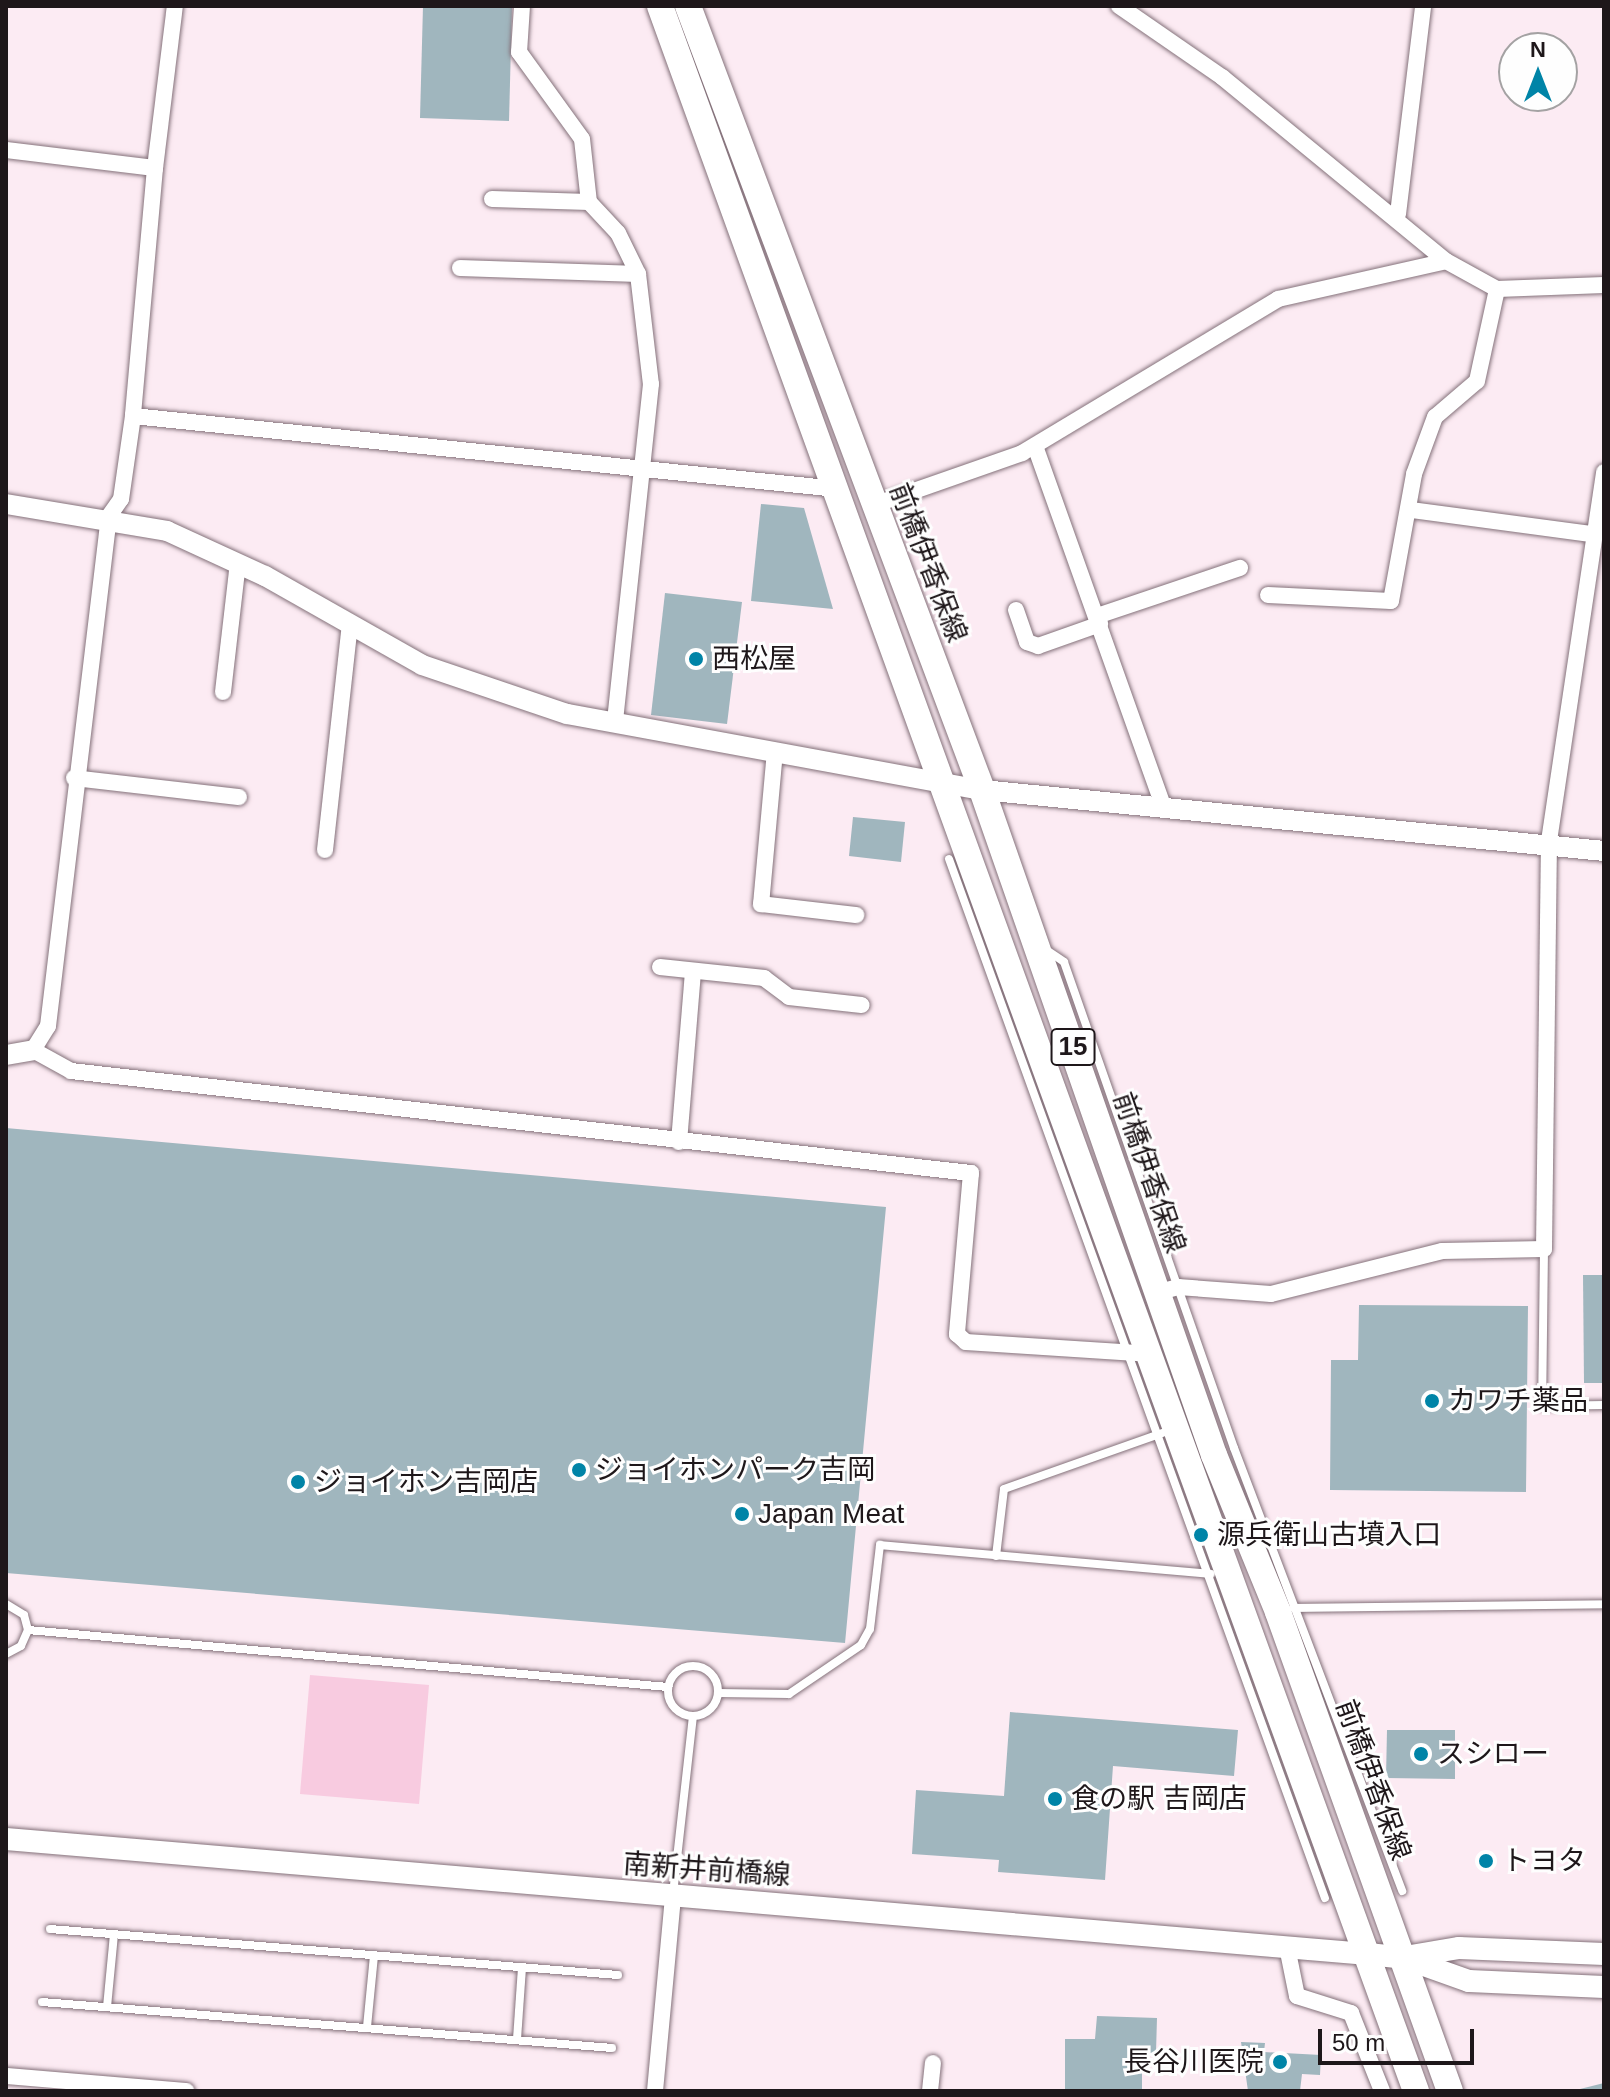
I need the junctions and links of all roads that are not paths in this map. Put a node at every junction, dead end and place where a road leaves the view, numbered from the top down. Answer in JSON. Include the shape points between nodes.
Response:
{"nodes":[{"id":1,"x":175,"y":6,"type":"edge"},
{"id":2,"x":522,"y":6,"type":"edge"},
{"id":3,"x":660,"y":6,"type":"edge"},
{"id":4,"x":688,"y":6,"type":"edge"},
{"id":5,"x":1119,"y":6,"type":"edge"},
{"id":6,"x":1423,"y":6,"type":"edge"},
{"id":7,"x":1135,"y":9,"type":"edge"},
{"id":8,"x":6,"y":150,"type":"edge"},
{"id":9,"x":155,"y":168,"type":"junction"},
{"id":10,"x":492,"y":199,"type":"dead end"},
{"id":11,"x":589,"y":202,"type":"junction"},
{"id":12,"x":1398,"y":214,"type":"junction"},
{"id":13,"x":1446,"y":261,"type":"junction"},
{"id":14,"x":460,"y":268,"type":"dead end"},
{"id":15,"x":638,"y":274,"type":"junction"},
{"id":16,"x":1604,"y":285,"type":"edge"},
{"id":17,"x":1497,"y":289,"type":"junction"},
{"id":18,"x":133,"y":416,"type":"junction"},
{"id":19,"x":1035,"y":446,"type":"junction"},
{"id":20,"x":643,"y":466,"type":"junction"},
{"id":21,"x":1604,"y":472,"type":"edge"},
{"id":22,"x":837,"y":489,"type":"junction"},
{"id":23,"x":6,"y":504,"type":"edge"},
{"id":24,"x":871,"y":506,"type":"junction"},
{"id":25,"x":1411,"y":510,"type":"junction"},
{"id":26,"x":109,"y":516,"type":"junction"},
{"id":27,"x":1590,"y":534,"type":"junction"},
{"id":28,"x":238,"y":563,"type":"junction"},
{"id":29,"x":1240,"y":568,"type":"dead end"},
{"id":30,"x":1268,"y":595,"type":"dead end"},
{"id":31,"x":1016,"y":610,"type":"dead end"},
{"id":32,"x":1099,"y":620,"type":"junction"},
{"id":33,"x":350,"y":625,"type":"junction"},
{"id":34,"x":223,"y":692,"type":"dead end"},
{"id":35,"x":615,"y":723,"type":"junction"},
{"id":36,"x":775,"y":751,"type":"junction"},
{"id":37,"x":74,"y":778,"type":"junction"},
{"id":38,"x":943,"y":781,"type":"junction"},
{"id":39,"x":982,"y":790,"type":"junction"},
{"id":40,"x":239,"y":797,"type":"dead end"},
{"id":41,"x":1163,"y":806,"type":"junction"},
{"id":42,"x":1549,"y":841,"type":"junction"},
{"id":43,"x":325,"y":850,"type":"dead end"},
{"id":44,"x":1604,"y":851,"type":"edge"},
{"id":45,"x":949,"y":859,"type":"dead end"},
{"id":46,"x":856,"y":915,"type":"dead end"},
{"id":47,"x":660,"y":967,"type":"dead end"},
{"id":48,"x":693,"y":973,"type":"junction"},
{"id":49,"x":1003,"y":974,"type":"junction"},
{"id":50,"x":862,"y":1005,"type":"dead end"},
{"id":51,"x":33,"y":1050,"type":"junction"},
{"id":52,"x":6,"y":1055,"type":"edge"},
{"id":53,"x":679,"y":1142,"type":"junction"},
{"id":54,"x":1119,"y":1223,"type":"junction"},
{"id":55,"x":1544,"y":1249,"type":"junction"},
{"id":56,"x":1167,"y":1290,"type":"junction"},
{"id":57,"x":1143,"y":1356,"type":"junction"},
{"id":58,"x":1604,"y":1405,"type":"edge"},
{"id":59,"x":1169,"y":1431,"type":"junction"},
{"id":60,"x":996,"y":1556,"type":"junction"},
{"id":61,"x":1220,"y":1574,"type":"junction"},
{"id":62,"x":6,"y":1604,"type":"edge"},
{"id":63,"x":1604,"y":1604,"type":"edge"},
{"id":64,"x":1287,"y":1610,"type":"junction"},
{"id":65,"x":28,"y":1630,"type":"junction"},
{"id":66,"x":6,"y":1654,"type":"edge"},
{"id":67,"x":668,"y":1687,"type":"junction"},
{"id":68,"x":718,"y":1693,"type":"junction"},
{"id":69,"x":693,"y":1716,"type":"junction"},
{"id":70,"x":1301,"y":1801,"type":"junction"},
{"id":71,"x":1365,"y":1821,"type":"junction"},
{"id":72,"x":6,"y":1839,"type":"edge"},
{"id":73,"x":1402,"y":1891,"type":"dead end"},
{"id":74,"x":673,"y":1897,"type":"junction"},
{"id":75,"x":1325,"y":1898,"type":"dead end"},
{"id":76,"x":50,"y":1929,"type":"dead end"},
{"id":77,"x":114,"y":1934,"type":"junction"},
{"id":78,"x":1287,"y":1947,"type":"junction"},
{"id":79,"x":1368,"y":1954,"type":"junction"},
{"id":80,"x":1604,"y":1954,"type":"edge"},
{"id":81,"x":374,"y":1955,"type":"junction"},
{"id":82,"x":1404,"y":1958,"type":"junction"},
{"id":83,"x":522,"y":1967,"type":"junction"},
{"id":84,"x":618,"y":1975,"type":"dead end"},
{"id":85,"x":1604,"y":1987,"type":"edge"},
{"id":86,"x":42,"y":2002,"type":"dead end"},
{"id":87,"x":107,"y":2007,"type":"junction"},
{"id":88,"x":367,"y":2027,"type":"junction"},
{"id":89,"x":517,"y":2039,"type":"junction"},
{"id":90,"x":612,"y":2048,"type":"dead end"},
{"id":91,"x":933,"y":2063,"type":"dead end"},
{"id":92,"x":6,"y":2076,"type":"edge"},
{"id":93,"x":186,"y":2091,"type":"edge"},
{"id":94,"x":655,"y":2091,"type":"edge"},
{"id":95,"x":930,"y":2091,"type":"edge"},
{"id":96,"x":1382,"y":2091,"type":"edge"},
{"id":97,"x":1416,"y":2091,"type":"edge"},
{"id":98,"x":1450,"y":2091,"type":"edge"}],
"edges":[{"from":1,"to":9,"type":"street"},
{"from":2,"to":11,"type":"street","via":[[519,52],[582,139]]},
{"from":3,"to":22,"type":"main road","name":"前橋伊香保線","number":"15"},
{"from":4,"to":24,"type":"main road","name":"前橋伊香保線","number":"15"},
{"from":5,"to":7,"type":"street"},
{"from":6,"to":12,"type":"street"},
{"from":7,"to":12,"type":"street"},
{"from":8,"to":9,"type":"street"},
{"from":9,"to":18,"type":"street"},
{"from":10,"to":11,"type":"street"},
{"from":11,"to":15,"type":"street","via":[[618,233]]},
{"from":12,"to":13,"type":"street"},
{"from":13,"to":17,"type":"street"},
{"from":13,"to":19,"type":"street","via":[[1278,299]]},
{"from":14,"to":15,"type":"street"},
{"from":15,"to":20,"type":"street","via":[[651,384]]},
{"from":16,"to":17,"type":"street"},
{"from":17,"to":25,"type":"street","via":[[1477,381],[1435,417],[1414,474]]},
{"from":18,"to":20,"type":"street"},
{"from":18,"to":26,"type":"street","via":[[121,499]]},
{"from":19,"to":24,"type":"street"},
{"from":19,"to":32,"type":"street"},
{"from":20,"to":22,"type":"street"},
{"from":20,"to":35,"type":"street"},
{"from":21,"to":27,"type":"street"},
{"from":22,"to":38,"type":"main road","name":"前橋伊香保線","number":"15"},
{"from":23,"to":26,"type":"street"},
{"from":24,"to":39,"type":"main road","name":"前橋伊香保線","number":"15"},
{"from":25,"to":27,"type":"street"},
{"from":25,"to":30,"type":"street","via":[[1391,601]]},
{"from":26,"to":28,"type":"street","via":[[167,531]]},
{"from":26,"to":37,"type":"street"},
{"from":27,"to":42,"type":"street"},
{"from":28,"to":33,"type":"street"},
{"from":28,"to":34,"type":"street"},
{"from":29,"to":32,"type":"street"},
{"from":31,"to":32,"type":"street","via":[[1027,642],[1038,646]]},
{"from":32,"to":41,"type":"street"},
{"from":33,"to":35,"type":"street","via":[[422,665]]},
{"from":33,"to":43,"type":"street"},
{"from":35,"to":36,"type":"street"},
{"from":36,"to":38,"type":"street"},
{"from":36,"to":46,"type":"street","via":[[761,904]]},
{"from":37,"to":40,"type":"street"},
{"from":37,"to":51,"type":"street","via":[[48,1026]]},
{"from":38,"to":39,"type":"street"},
{"from":38,"to":49,"type":"main road","name":"前橋伊香保線","number":"15"},
{"from":39,"to":41,"type":"street"},
{"from":39,"to":54,"type":"main road","name":"前橋伊香保線","number":"15","via":[[1035,942]]},
{"from":41,"to":42,"type":"street"},
{"from":42,"to":44,"type":"street"},
{"from":42,"to":55,"type":"street"},
{"from":45,"to":49,"type":"lane"},
{"from":47,"to":48,"type":"street"},
{"from":48,"to":50,"type":"street","via":[[764,978],[789,997]]},
{"from":48,"to":53,"type":"street"},
{"from":49,"to":54,"type":"main road","name":"前橋伊香保線","number":"15"},
{"from":51,"to":52,"type":"street"},
{"from":51,"to":53,"type":"street","via":[[71,1071]]},
{"from":53,"to":57,"type":"street","via":[[971,1173],[957,1334],[966,1342]]},
{"from":54,"to":56,"type":"main road","name":"前橋伊香保線","number":"15"},
{"from":54,"to":57,"type":"main road","name":"前橋伊香保線","number":"15"},
{"from":55,"to":56,"type":"street","via":[[1442,1251],[1271,1294]]},
{"from":55,"to":58,"type":"lane","via":[[1542,1406]]},
{"from":56,"to":64,"type":"main road","name":"前橋伊香保線","number":"15"},
{"from":57,"to":59,"type":"main road","name":"前橋伊香保線","number":"15"},
{"from":59,"to":60,"type":"lane","via":[[1004,1489]]},
{"from":59,"to":61,"type":"main road","name":"前橋伊香保線","number":"15"},
{"from":60,"to":61,"type":"lane"},
{"from":60,"to":68,"type":"lane","via":[[880,1545],[870,1629],[861,1645],[789,1694]]},
{"from":61,"to":70,"type":"main road","name":"前橋伊香保線","number":"15"},
{"from":62,"to":65,"type":"lane","via":[[24,1615]]},
{"from":63,"to":64,"type":"lane"},
{"from":64,"to":71,"type":"main road","name":"前橋伊香保線","number":"15"},
{"from":65,"to":66,"type":"lane","via":[[21,1646]]},
{"from":65,"to":67,"type":"lane"},
{"from":67,"to":68,"type":"lane","via":[[682,1668],[698,1666],[712,1674]]},
{"from":67,"to":69,"type":"lane","via":[[677,1710]]},
{"from":68,"to":69,"type":"lane","via":[[708,1711]]},
{"from":69,"to":74,"type":"lane"},
{"from":70,"to":75,"type":"lane"},
{"from":70,"to":79,"type":"main road","name":"前橋伊香保線","number":"15"},
{"from":71,"to":73,"type":"lane"},
{"from":71,"to":82,"type":"main road","name":"前橋伊香保線","number":"15"},
{"from":72,"to":74,"type":"main road","name":"南新井前橋線"},
{"from":74,"to":78,"type":"main road","name":"南新井前橋線"},
{"from":74,"to":94,"type":"street"},
{"from":76,"to":77,"type":"lane"},
{"from":77,"to":81,"type":"lane"},
{"from":77,"to":87,"type":"lane"},
{"from":78,"to":79,"type":"main road","name":"南新井前橋線"},
{"from":78,"to":96,"type":"street","via":[[1297,1996],[1351,2013]]},
{"from":79,"to":82,"type":"main road","name":"南新井前橋線"},
{"from":79,"to":97,"type":"main road","name":"前橋伊香保線","number":"15"},
{"from":80,"to":82,"type":"main road","name":"南新井前橋線","via":[[1459,1948]]},
{"from":81,"to":83,"type":"lane"},
{"from":81,"to":88,"type":"lane"},
{"from":82,"to":85,"type":"main road","name":"南新井前橋線","via":[[1469,1981]]},
{"from":82,"to":98,"type":"main road","name":"前橋伊香保線","number":"15"},
{"from":83,"to":84,"type":"lane"},
{"from":83,"to":89,"type":"lane"},
{"from":86,"to":87,"type":"lane"},
{"from":87,"to":88,"type":"lane"},
{"from":88,"to":89,"type":"lane"},
{"from":89,"to":90,"type":"lane"},
{"from":91,"to":95,"type":"street"},
{"from":92,"to":93,"type":"street"}]}
